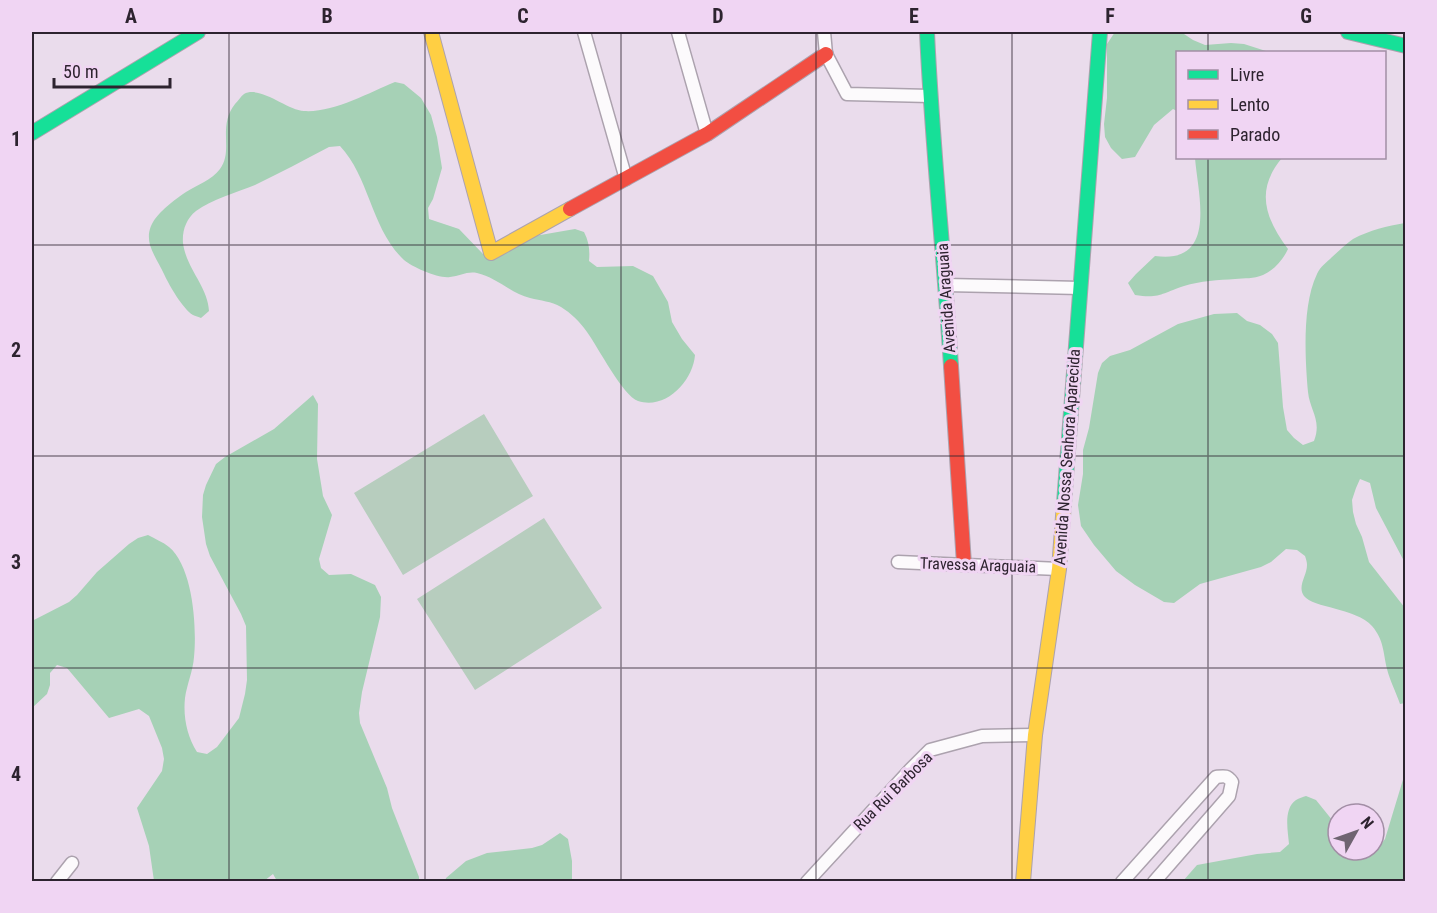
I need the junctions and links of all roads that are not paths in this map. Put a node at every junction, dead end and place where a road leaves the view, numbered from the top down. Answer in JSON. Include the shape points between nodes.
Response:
{"nodes":[{"id":1,"x":198,"y":32,"type":"edge"},
{"id":2,"x":431,"y":32,"type":"edge"},
{"id":3,"x":584,"y":32,"type":"edge"},
{"id":4,"x":678,"y":32,"type":"edge"},
{"id":5,"x":824,"y":32,"type":"edge"},
{"id":6,"x":927,"y":32,"type":"edge"},
{"id":7,"x":1100,"y":32,"type":"edge"},
{"id":8,"x":1353,"y":32,"type":"edge"},
{"id":9,"x":1406,"y":46,"type":"edge"},
{"id":10,"x":826,"y":54,"type":"junction"},
{"id":11,"x":930,"y":96,"type":"junction"},
{"id":12,"x":32,"y":133,"type":"edge"},
{"id":13,"x":707,"y":134,"type":"junction"},
{"id":14,"x":626,"y":179,"type":"junction"},
{"id":15,"x":946,"y":285,"type":"junction"},
{"id":16,"x":1080,"y":288,"type":"junction"},
{"id":17,"x":898,"y":562,"type":"dead end"},
{"id":18,"x":964,"y":564,"type":"junction"},
{"id":19,"x":1059,"y":568,"type":"junction"},
{"id":20,"x":1035,"y":735,"type":"junction"},
{"id":21,"x":72,"y":863,"type":"dead end"},
{"id":22,"x":57,"y":882,"type":"edge"},
{"id":23,"x":807,"y":882,"type":"edge"},
{"id":24,"x":1023,"y":882,"type":"edge"},
{"id":25,"x":1122,"y":882,"type":"edge"},
{"id":26,"x":1154,"y":882,"type":"edge"}],
"edges":[{"from":1,"to":12,"type":"street"},
{"from":2,"to":14,"type":"street","via":[[491,253]]},
{"from":3,"to":14,"type":"street"},
{"from":4,"to":13,"type":"street"},
{"from":5,"to":10,"type":"street"},
{"from":6,"to":11,"type":"street","name":"Avenida Araguaia"},
{"from":7,"to":16,"type":"street","name":"Avenida Nossa Senhora Aparecida"},
{"from":8,"to":9,"type":"street"},
{"from":10,"to":11,"type":"street","via":[[847,94]]},
{"from":10,"to":13,"type":"street"},
{"from":11,"to":15,"type":"street","name":"Avenida Araguaia"},
{"from":13,"to":14,"type":"street"},
{"from":15,"to":16,"type":"street"},
{"from":15,"to":18,"type":"street","name":"Avenida Araguaia"},
{"from":16,"to":19,"type":"street","name":"Avenida Nossa Senhora Aparecida"},
{"from":17,"to":18,"type":"street","name":"Travessa Araguaia"},
{"from":18,"to":19,"type":"street","name":"Travessa Araguaia"},
{"from":19,"to":20,"type":"street","name":"Avenida Nossa Senhora Aparecida"},
{"from":20,"to":23,"type":"street","name":"Rua Rui Barbosa","via":[[982,736],[930,750]]},
{"from":20,"to":24,"type":"street","name":"Avenida Nossa Senhora Aparecida"},
{"from":21,"to":22,"type":"street"},
{"from":25,"to":26,"type":"street","via":[[1216,777],[1229,777],[1233,782],[1229,796]]}]}
